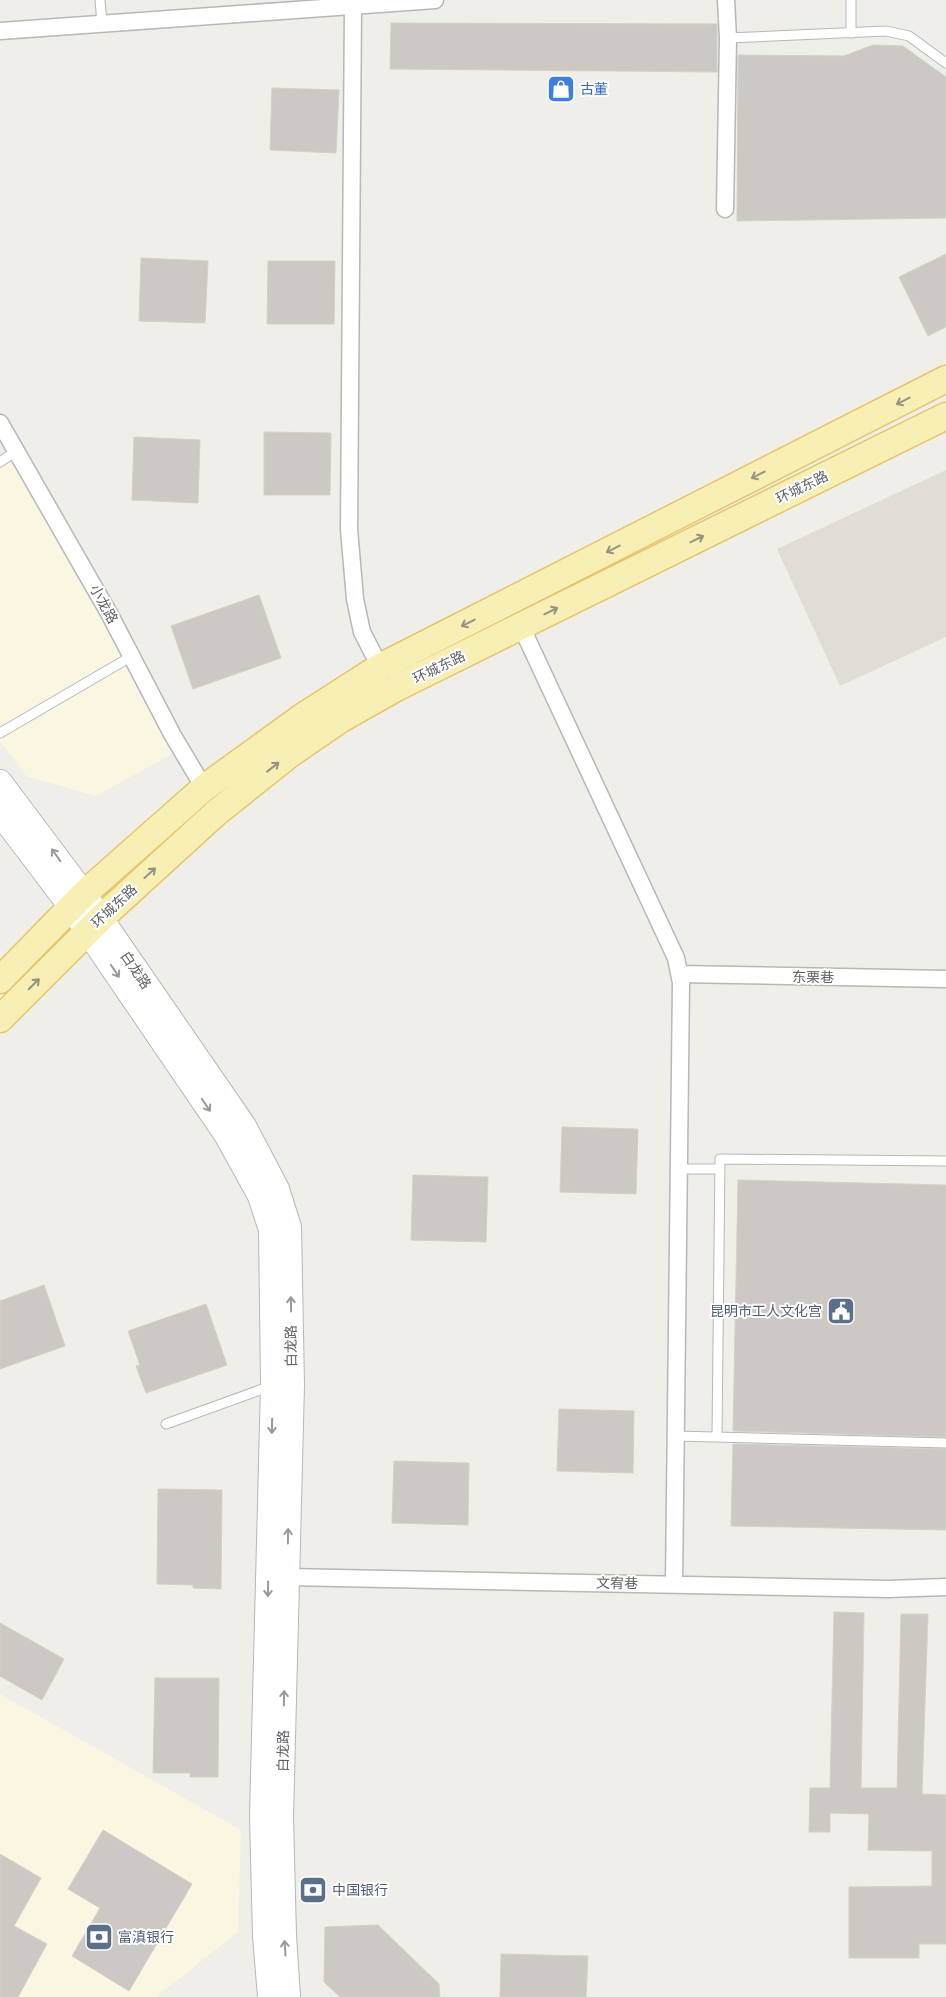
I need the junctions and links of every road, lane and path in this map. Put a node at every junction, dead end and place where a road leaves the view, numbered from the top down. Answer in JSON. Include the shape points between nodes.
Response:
{"nodes":[{"id":1,"x":100,"y":0,"type":"edge"},
{"id":2,"x":434,"y":0,"type":"edge"},
{"id":3,"x":726,"y":0,"type":"edge"},
{"id":4,"x":851,"y":0,"type":"edge"},
{"id":5,"x":353,"y":3,"type":"edge"},
{"id":6,"x":102,"y":24,"type":"junction"},
{"id":7,"x":0,"y":31,"type":"edge"},
{"id":8,"x":851,"y":33,"type":"junction"},
{"id":9,"x":728,"y":38,"type":"junction"},
{"id":10,"x":946,"y":63,"type":"edge"},
{"id":11,"x":725,"y":209,"type":"dead end"},
{"id":12,"x":946,"y":379,"type":"edge"},
{"id":13,"x":946,"y":416,"type":"edge"},
{"id":14,"x":0,"y":423,"type":"edge"},
{"id":15,"x":16,"y":451,"type":"junction"},
{"id":16,"x":0,"y":462,"type":"edge"},
{"id":17,"x":521,"y":626,"type":"junction"},
{"id":18,"x":132,"y":656,"type":"junction"},
{"id":19,"x":380,"y":667,"type":"junction"},
{"id":20,"x":0,"y":733,"type":"edge"},
{"id":21,"x":0,"y":782,"type":"edge"},
{"id":22,"x":204,"y":788,"type":"junction"},
{"id":23,"x":0,"y":813,"type":"edge"},
{"id":24,"x":77,"y":901,"type":"junction"},
{"id":25,"x":94,"y":924,"type":"junction"},
{"id":26,"x":679,"y":974,"type":"junction"},
{"id":27,"x":946,"y":979,"type":"edge"},
{"id":28,"x":0,"y":980,"type":"edge"},
{"id":29,"x":0,"y":1019,"type":"edge"},
{"id":30,"x":946,"y":1161,"type":"edge"},
{"id":31,"x":679,"y":1169,"type":"junction"},
{"id":32,"x":720,"y":1169,"type":"junction"},
{"id":33,"x":273,"y":1385,"type":"junction"},
{"id":34,"x":166,"y":1424,"type":"dead end"},
{"id":35,"x":675,"y":1436,"type":"junction"},
{"id":36,"x":717,"y":1437,"type":"junction"},
{"id":37,"x":946,"y":1443,"type":"edge"},
{"id":38,"x":287,"y":1577,"type":"junction"},
{"id":39,"x":674,"y":1584,"type":"junction"},
{"id":40,"x":946,"y":1587,"type":"edge"},
{"id":41,"x":270,"y":1997,"type":"edge"},
{"id":42,"x":288,"y":1997,"type":"edge"}],
"edges":[{"from":1,"to":6,"type":"lane"},
{"from":2,"to":5,"type":"street"},
{"from":3,"to":9,"type":"street"},
{"from":4,"to":8,"type":"lane"},
{"from":5,"to":6,"type":"street"},
{"from":5,"to":19,"type":"street","via":[[349,529],[355,599],[362,632]]},
{"from":6,"to":7,"type":"street"},
{"from":8,"to":9,"type":"lane"},
{"from":8,"to":10,"type":"lane","via":[[886,31],[909,36]]},
{"from":9,"to":11,"type":"street"},
{"from":12,"to":19,"type":"main road","name":"环城东路","one_way":true},
{"from":17,"to":13,"type":"main road","name":"环城东路","one_way":true},
{"from":14,"to":15,"type":"street","name":"小龙路"},
{"from":15,"to":16,"type":"lane"},
{"from":15,"to":18,"type":"street","name":"小龙路"},
{"from":25,"to":17,"type":"main road","name":"环城东路","one_way":true,"via":[[216,813],[304,744],[340,719],[396,688]]},
{"from":17,"to":26,"type":"street","via":[[676,958]]},
{"from":18,"to":20,"type":"lane"},
{"from":18,"to":22,"type":"street","name":"小龙路"},
{"from":19,"to":22,"type":"main road","name":"环城东路"},
{"from":24,"to":21,"type":"main road","name":"白龙路","one_way":true},
{"from":22,"to":24,"type":"main road","name":"环城东路"},
{"from":23,"to":24,"type":"main road","name":"白龙路"},
{"from":24,"to":25,"type":"main road","name":"白龙路"},
{"from":24,"to":28,"type":"main road","name":"环城东路"},
{"from":29,"to":25,"type":"main road","name":"环城东路","one_way":true},
{"from":25,"to":33,"type":"main road","name":"白龙路","one_way":true,"via":[[228,1136],[260,1196],[271,1230]]},
{"from":38,"to":25,"type":"main road","name":"白龙路","one_way":true,"via":[[292,1385],[289,1227],[277,1189],[244,1126]]},
{"from":26,"to":27,"type":"street","name":"东栗巷"},
{"from":26,"to":31,"type":"street"},
{"from":30,"to":32,"type":"lane","via":[[720,1159]]},
{"from":31,"to":32,"type":"lane"},
{"from":31,"to":35,"type":"street"},
{"from":32,"to":36,"type":"lane"},
{"from":33,"to":34,"type":"lane"},
{"from":33,"to":41,"type":"main road","name":"白龙路","one_way":true,"via":[[262,1816]]},
{"from":35,"to":36,"type":"lane"},
{"from":35,"to":39,"type":"street"},
{"from":36,"to":37,"type":"lane"},
{"from":38,"to":39,"type":"street","name":"文宥巷"},
{"from":42,"to":38,"type":"main road","name":"白龙路","one_way":true,"via":[[281,1816]]},
{"from":39,"to":40,"type":"street","name":"文宥巷","via":[[888,1589]]}]}
